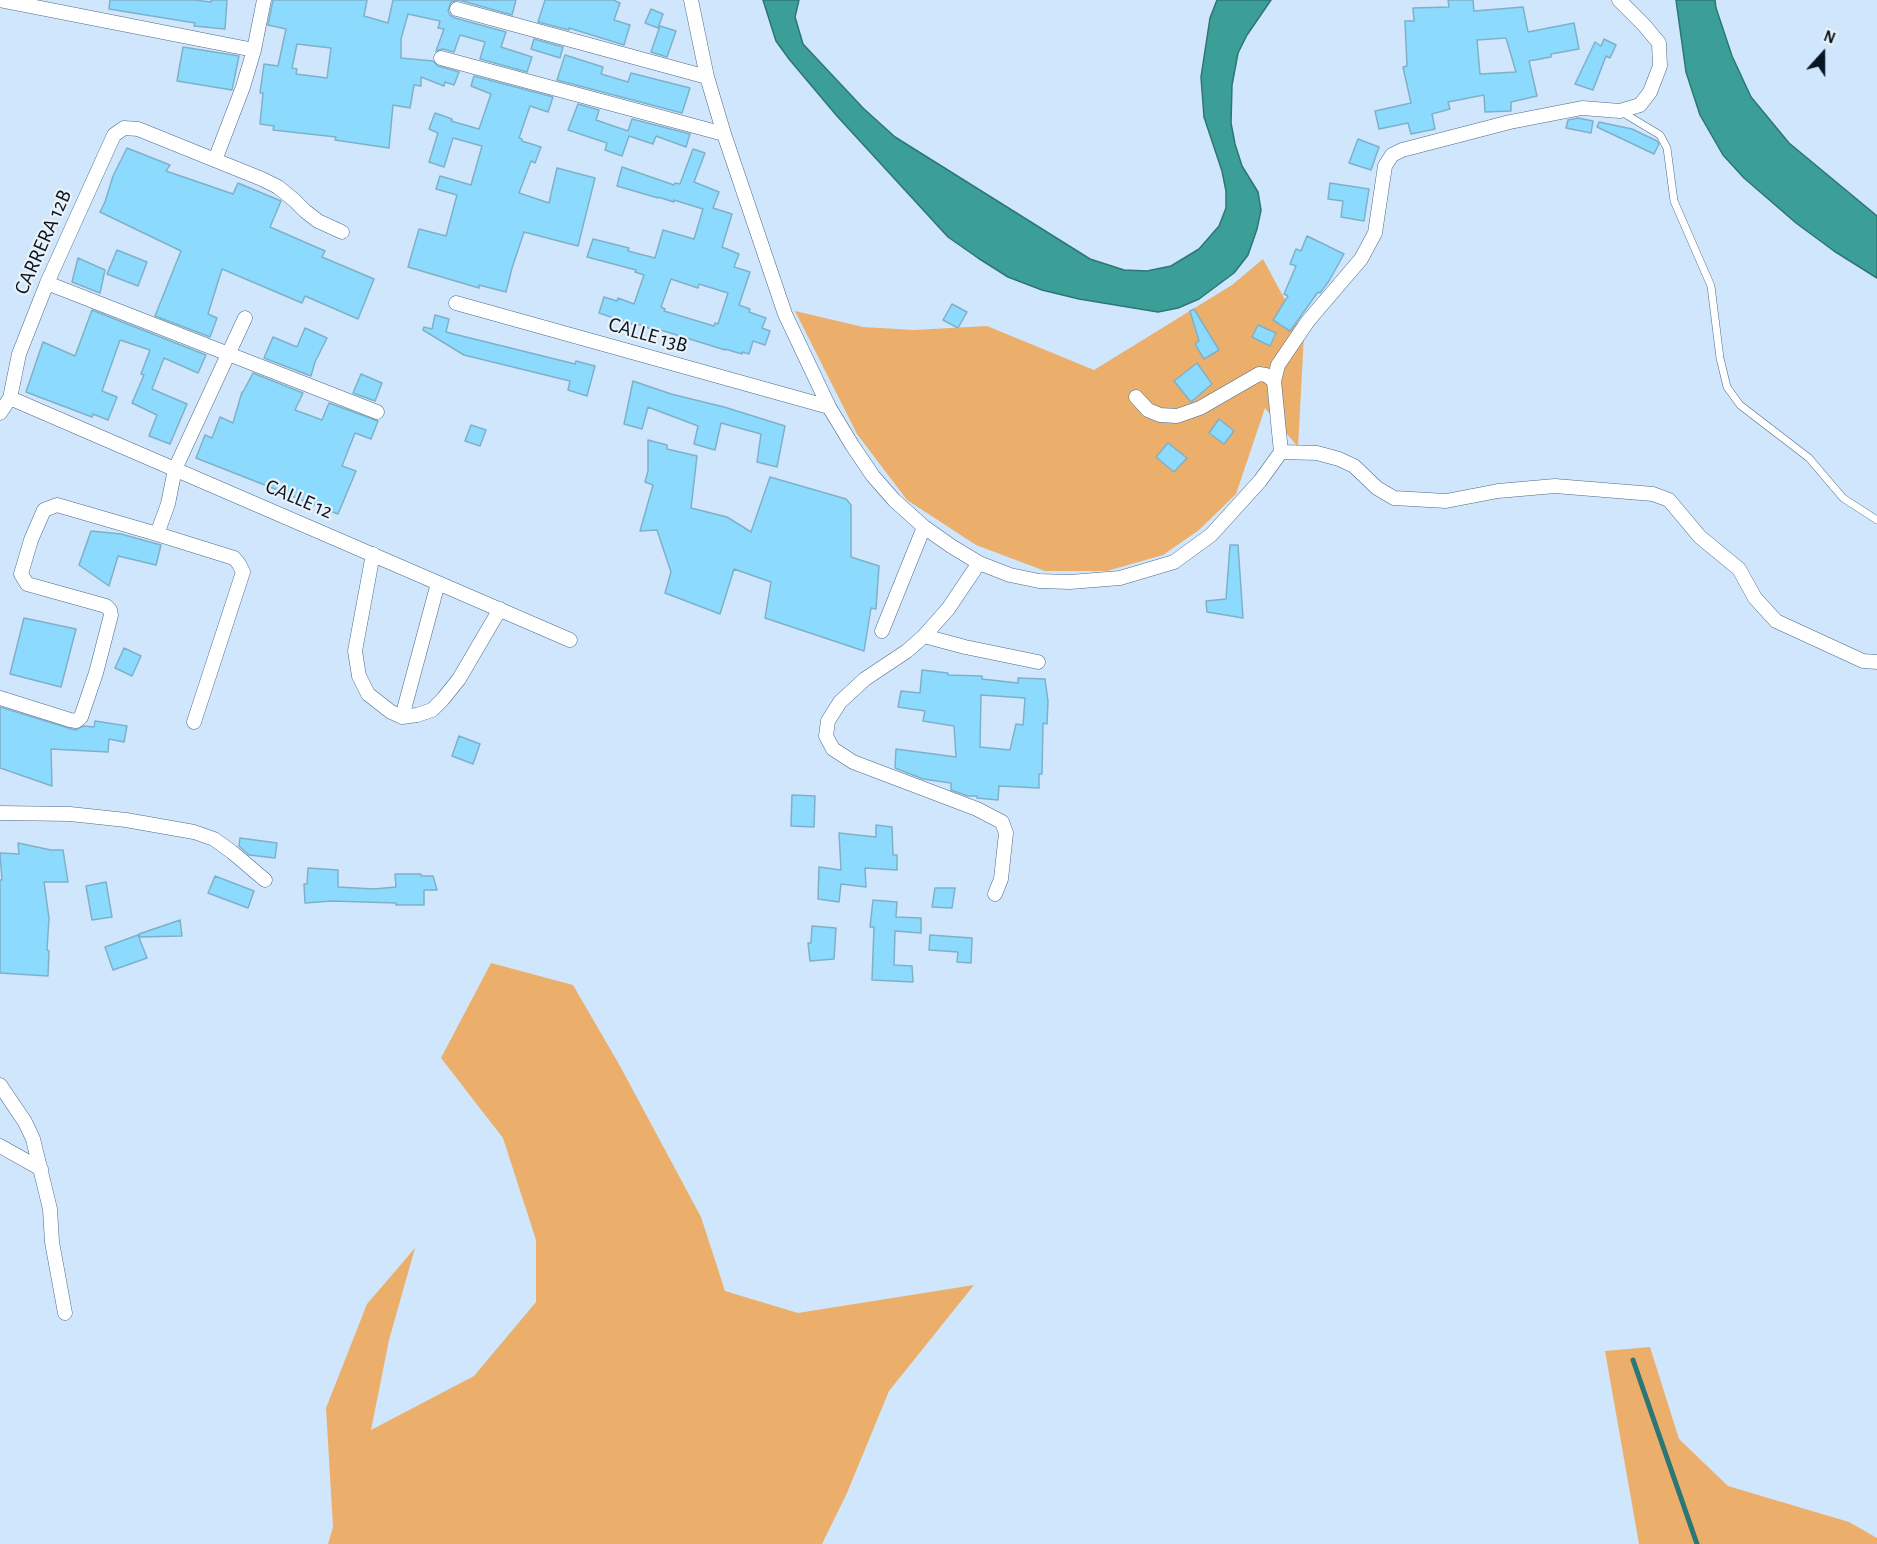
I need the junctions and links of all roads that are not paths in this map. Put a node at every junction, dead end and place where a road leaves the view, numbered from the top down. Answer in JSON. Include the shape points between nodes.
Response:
{"nodes":[{"id":1,"x":0,"y":0,"type":"edge"},
{"id":2,"x":264,"y":0,"type":"edge"},
{"id":3,"x":691,"y":0,"type":"edge"},
{"id":4,"x":1618,"y":0,"type":"edge"},
{"id":5,"x":458,"y":9,"type":"dead end"},
{"id":6,"x":254,"y":50,"type":"junction"},
{"id":7,"x":441,"y":58,"type":"dead end"},
{"id":8,"x":707,"y":77,"type":"junction"},
{"id":9,"x":1620,"y":111,"type":"junction"},
{"id":10,"x":724,"y":134,"type":"junction"},
{"id":11,"x":215,"y":160,"type":"junction"},
{"id":12,"x":342,"y":232,"type":"dead end"},
{"id":13,"x":47,"y":284,"type":"junction"},
{"id":14,"x":456,"y":303,"type":"dead end"},
{"id":15,"x":245,"y":318,"type":"dead end"},
{"id":16,"x":228,"y":355,"type":"junction"},
{"id":17,"x":1274,"y":381,"type":"junction"},
{"id":18,"x":1136,"y":397,"type":"dead end"},
{"id":19,"x":10,"y":398,"type":"junction"},
{"id":20,"x":829,"y":407,"type":"junction"},
{"id":21,"x":377,"y":412,"type":"dead end"},
{"id":22,"x":0,"y":413,"type":"edge"},
{"id":23,"x":1281,"y":452,"type":"junction"},
{"id":24,"x":175,"y":469,"type":"junction"},
{"id":25,"x":1877,"y":520,"type":"edge"},
{"id":26,"x":924,"y":527,"type":"junction"},
{"id":27,"x":157,"y":534,"type":"junction"},
{"id":28,"x":373,"y":554,"type":"junction"},
{"id":29,"x":979,"y":563,"type":"junction"},
{"id":30,"x":438,"y":583,"type":"junction"},
{"id":31,"x":500,"y":609,"type":"junction"},
{"id":32,"x":882,"y":631,"type":"dead end"},
{"id":33,"x":924,"y":636,"type":"junction"},
{"id":34,"x":570,"y":640,"type":"dead end"},
{"id":35,"x":1038,"y":662,"type":"dead end"},
{"id":36,"x":1877,"y":662,"type":"edge"},
{"id":37,"x":0,"y":698,"type":"edge"},
{"id":38,"x":402,"y":717,"type":"junction"},
{"id":39,"x":194,"y":722,"type":"dead end"},
{"id":40,"x":0,"y":813,"type":"edge"},
{"id":41,"x":265,"y":880,"type":"dead end"},
{"id":42,"x":995,"y":894,"type":"dead end"},
{"id":43,"x":0,"y":1086,"type":"edge"},
{"id":44,"x":0,"y":1146,"type":"edge"},
{"id":45,"x":41,"y":1169,"type":"junction"},
{"id":46,"x":65,"y":1313,"type":"dead end"}],
"edges":[{"from":1,"to":6,"type":"street"},
{"from":2,"to":6,"type":"street"},
{"from":3,"to":8,"type":"street"},
{"from":4,"to":9,"type":"street","via":[[1659,43],[1660,66],[1640,105]]},
{"from":5,"to":8,"type":"street"},
{"from":6,"to":11,"type":"street"},
{"from":7,"to":10,"type":"street"},
{"from":8,"to":10,"type":"street"},
{"from":9,"to":17,"type":"street","via":[[1582,108],[1488,127],[1392,155],[1385,166],[1375,233],[1361,259],[1308,321],[1278,365]]},
{"from":9,"to":25,"type":"lane","via":[[1660,135],[1667,148],[1674,201],[1711,286],[1727,387],[1740,405],[1809,458],[1843,498]]},
{"from":10,"to":20,"type":"street","via":[[785,314]]},
{"from":11,"to":12,"type":"street","via":[[278,187],[305,212]]},
{"from":11,"to":13,"type":"street","name":"CARRERA 12B","via":[[138,129],[124,128],[114,135]]},
{"from":13,"to":16,"type":"street"},
{"from":13,"to":19,"type":"street","name":"CARRERA 12B","via":[[19,354]]},
{"from":14,"to":20,"type":"street","name":"CALLE 13B"},
{"from":15,"to":16,"type":"street"},
{"from":16,"to":21,"type":"street"},
{"from":16,"to":24,"type":"street"},
{"from":17,"to":18,"type":"street","via":[[1259,374],[1200,408],[1177,416],[1148,410]]},
{"from":17,"to":23,"type":"street"},
{"from":19,"to":22,"type":"street","name":"CARRERA 12B"},
{"from":19,"to":24,"type":"street","name":"CALLE 12"},
{"from":20,"to":26,"type":"street","via":[[873,476]]},
{"from":23,"to":29,"type":"street","via":[[1211,535],[1174,562],[1120,578],[1070,582],[1010,576]]},
{"from":23,"to":36,"type":"street","via":[[1317,453],[1339,459],[1394,498],[1446,501],[1555,486],[1653,494],[1669,500],[1700,537],[1738,570],[1755,598],[1776,621],[1863,661]]},
{"from":24,"to":27,"type":"street"},
{"from":24,"to":28,"type":"street","name":"CALLE 12"},
{"from":26,"to":29,"type":"street"},
{"from":26,"to":32,"type":"street"},
{"from":27,"to":37,"type":"street","via":[[57,505],[44,510],[30,540],[21,573],[23,579],[27,584],[105,606],[111,615],[96,672],[81,717],[76,721]]},
{"from":27,"to":39,"type":"street","via":[[234,558],[243,572]]},
{"from":28,"to":30,"type":"street","name":"CALLE 12"},
{"from":28,"to":38,"type":"street","via":[[355,651],[359,676],[368,694]]},
{"from":29,"to":33,"type":"street"},
{"from":30,"to":31,"type":"street","name":"CALLE 12"},
{"from":30,"to":38,"type":"street"},
{"from":31,"to":34,"type":"street","name":"CALLE 12"},
{"from":31,"to":38,"type":"street","via":[[443,699],[432,710]]},
{"from":33,"to":35,"type":"street"},
{"from":33,"to":42,"type":"street","via":[[840,702],[828,721],[826,736],[833,749],[853,762],[1002,822],[1006,833],[1001,879]]},
{"from":40,"to":41,"type":"street","via":[[70,814],[194,832],[214,839]]},
{"from":43,"to":45,"type":"street","via":[[25,1122]]},
{"from":44,"to":45,"type":"street"},
{"from":45,"to":46,"type":"street"}]}
